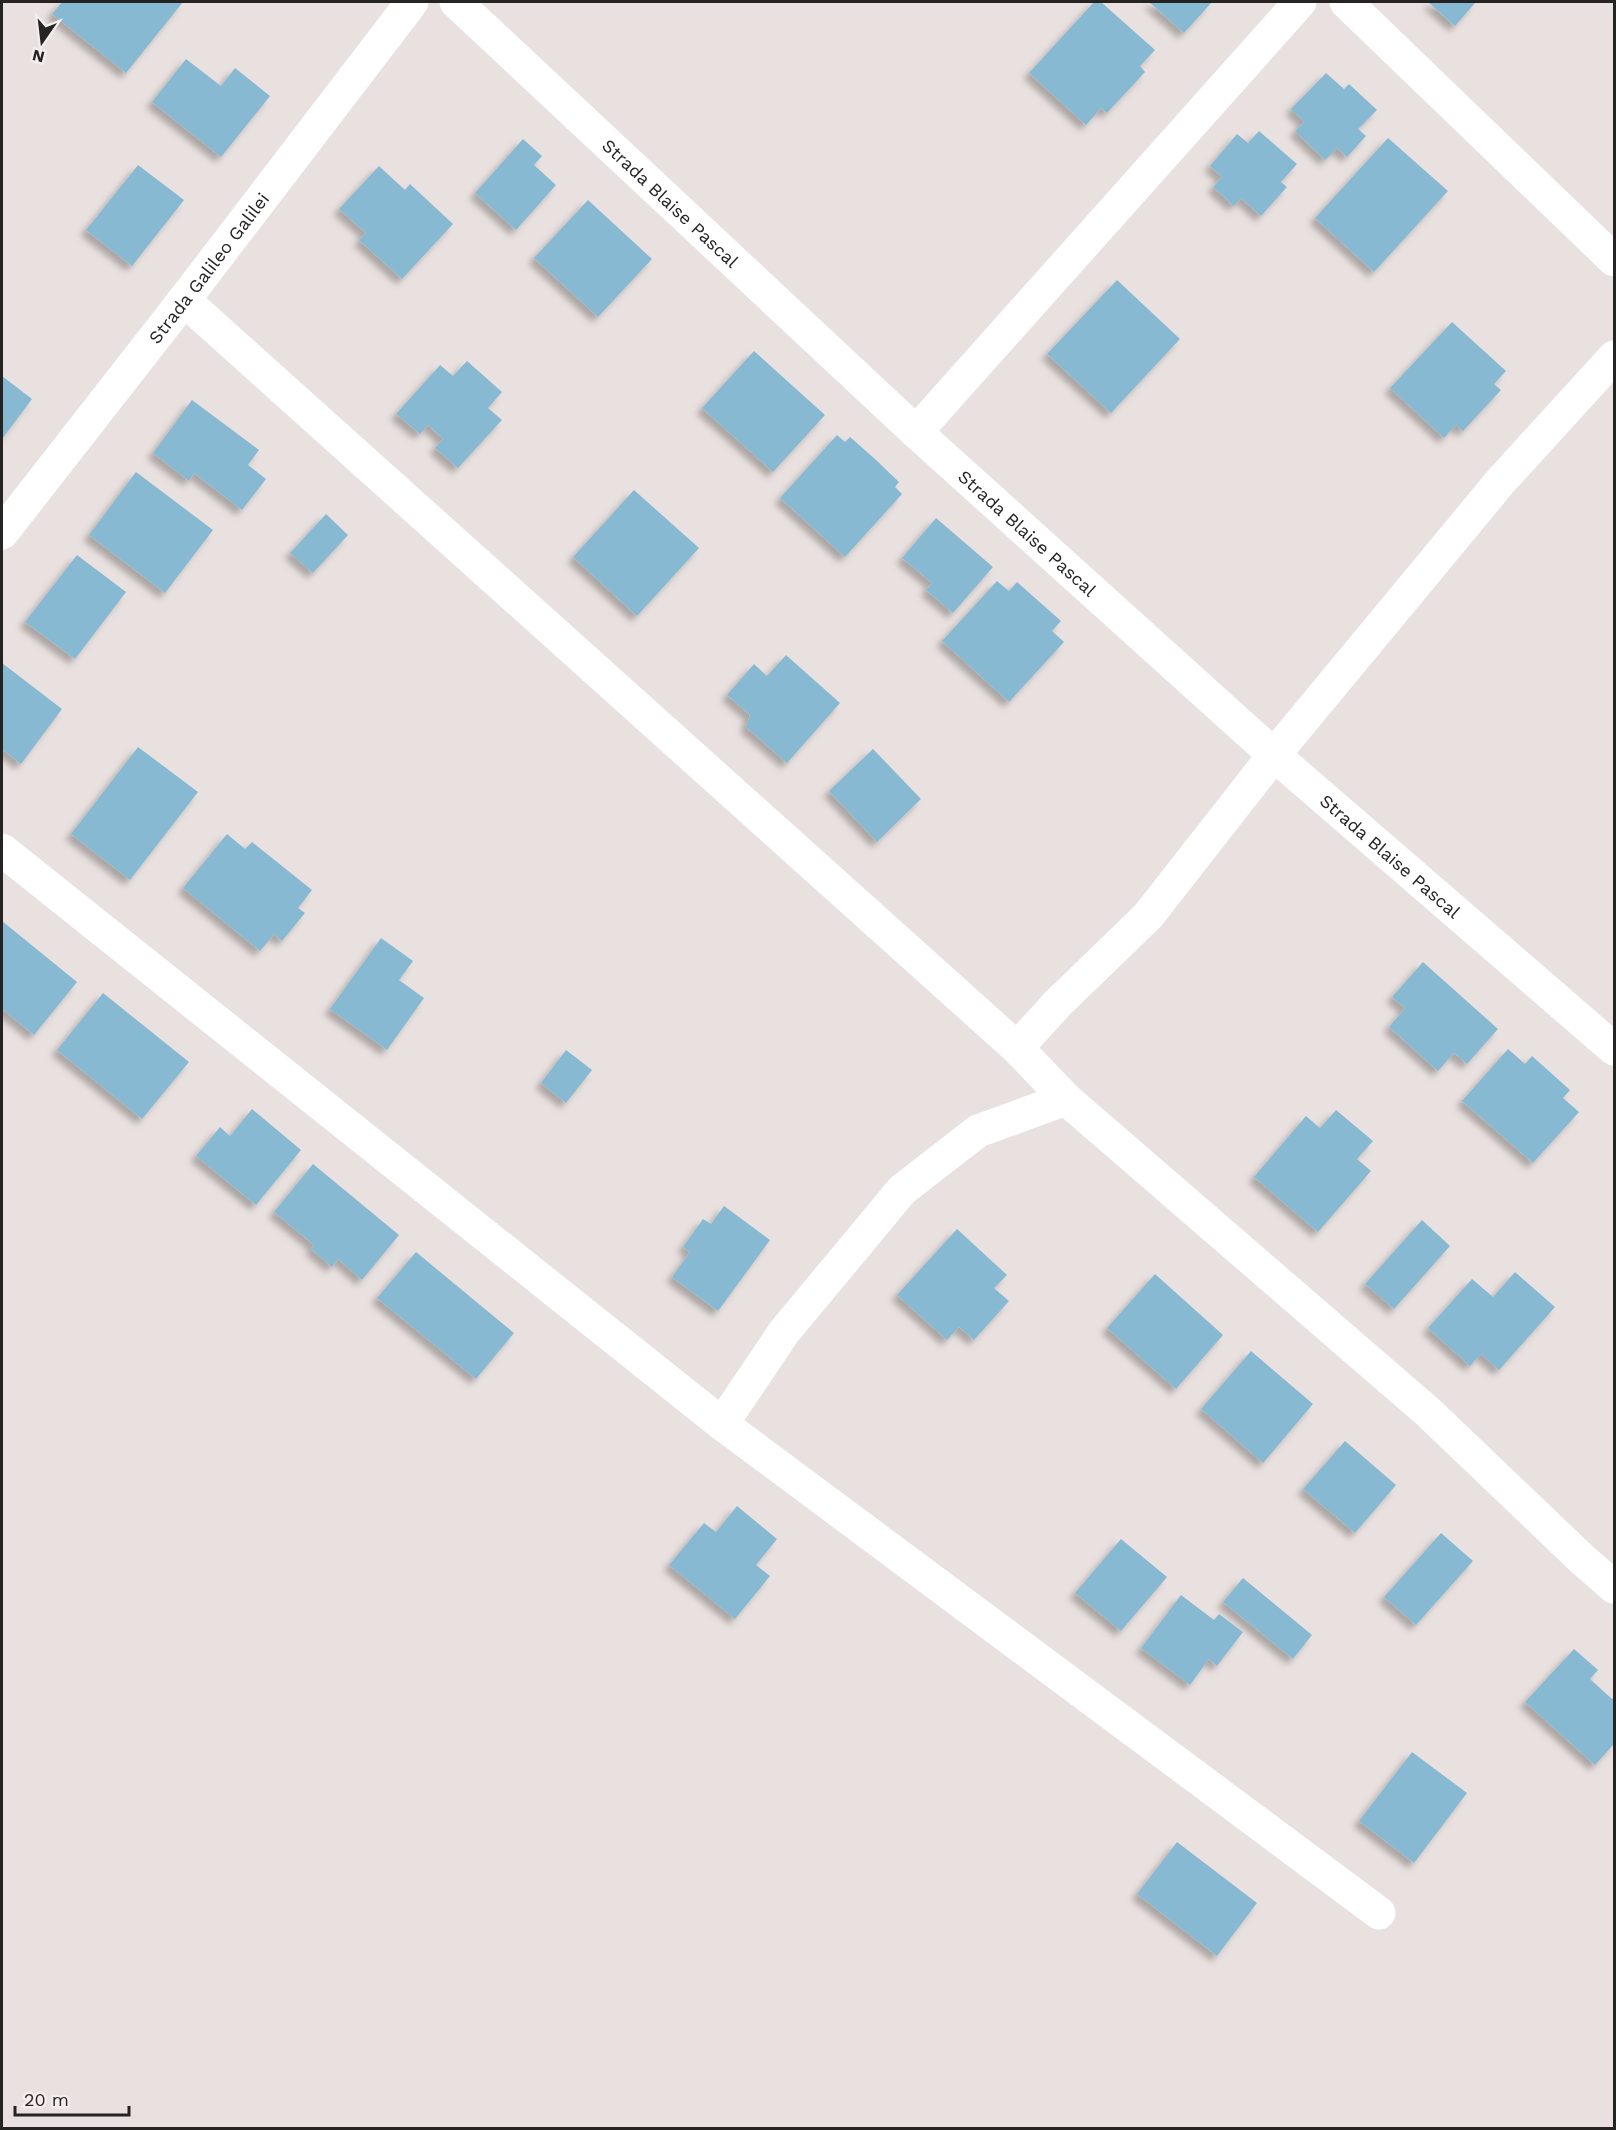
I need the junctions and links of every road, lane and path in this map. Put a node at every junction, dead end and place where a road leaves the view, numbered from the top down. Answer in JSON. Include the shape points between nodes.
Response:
{"nodes":[{"id":1,"x":412,"y":2,"type":"edge"},
{"id":2,"x":456,"y":2,"type":"edge"},
{"id":3,"x":1300,"y":2,"type":"edge"},
{"id":4,"x":1346,"y":2,"type":"edge"},
{"id":5,"x":1614,"y":260,"type":"edge"},
{"id":6,"x":184,"y":300,"type":"junction"},
{"id":7,"x":1614,"y":357,"type":"edge"},
{"id":8,"x":916,"y":432,"type":"junction"},
{"id":9,"x":2,"y":533,"type":"edge"},
{"id":10,"x":1274,"y":755,"type":"junction"},
{"id":11,"x":2,"y":850,"type":"edge"},
{"id":12,"x":1017,"y":1048,"type":"junction"},
{"id":13,"x":1614,"y":1049,"type":"edge"},
{"id":14,"x":1066,"y":1099,"type":"junction"},
{"id":15,"x":722,"y":1424,"type":"junction"},
{"id":16,"x":1614,"y":1587,"type":"edge"},
{"id":17,"x":1379,"y":1913,"type":"dead end"}],
"edges":[{"from":1,"to":6,"type":"street","name":"Strada Galileo Galilei"},
{"from":2,"to":8,"type":"street","name":"Strada Blaise Pascal"},
{"from":3,"to":8,"type":"street"},
{"from":4,"to":5,"type":"street"},
{"from":6,"to":9,"type":"street","name":"Strada Galileo Galilei"},
{"from":6,"to":12,"type":"street"},
{"from":7,"to":10,"type":"street","via":[[1500,482]]},
{"from":8,"to":10,"type":"street","name":"Strada Blaise Pascal"},
{"from":10,"to":12,"type":"street","via":[[1148,916]]},
{"from":10,"to":13,"type":"street","name":"Strada Blaise Pascal"},
{"from":11,"to":15,"type":"street"},
{"from":12,"to":14,"type":"street"},
{"from":14,"to":15,"type":"street","via":[[978,1131],[902,1190],[784,1332]]},
{"from":14,"to":16,"type":"street","via":[[1428,1412]]},
{"from":15,"to":17,"type":"street"}]}
